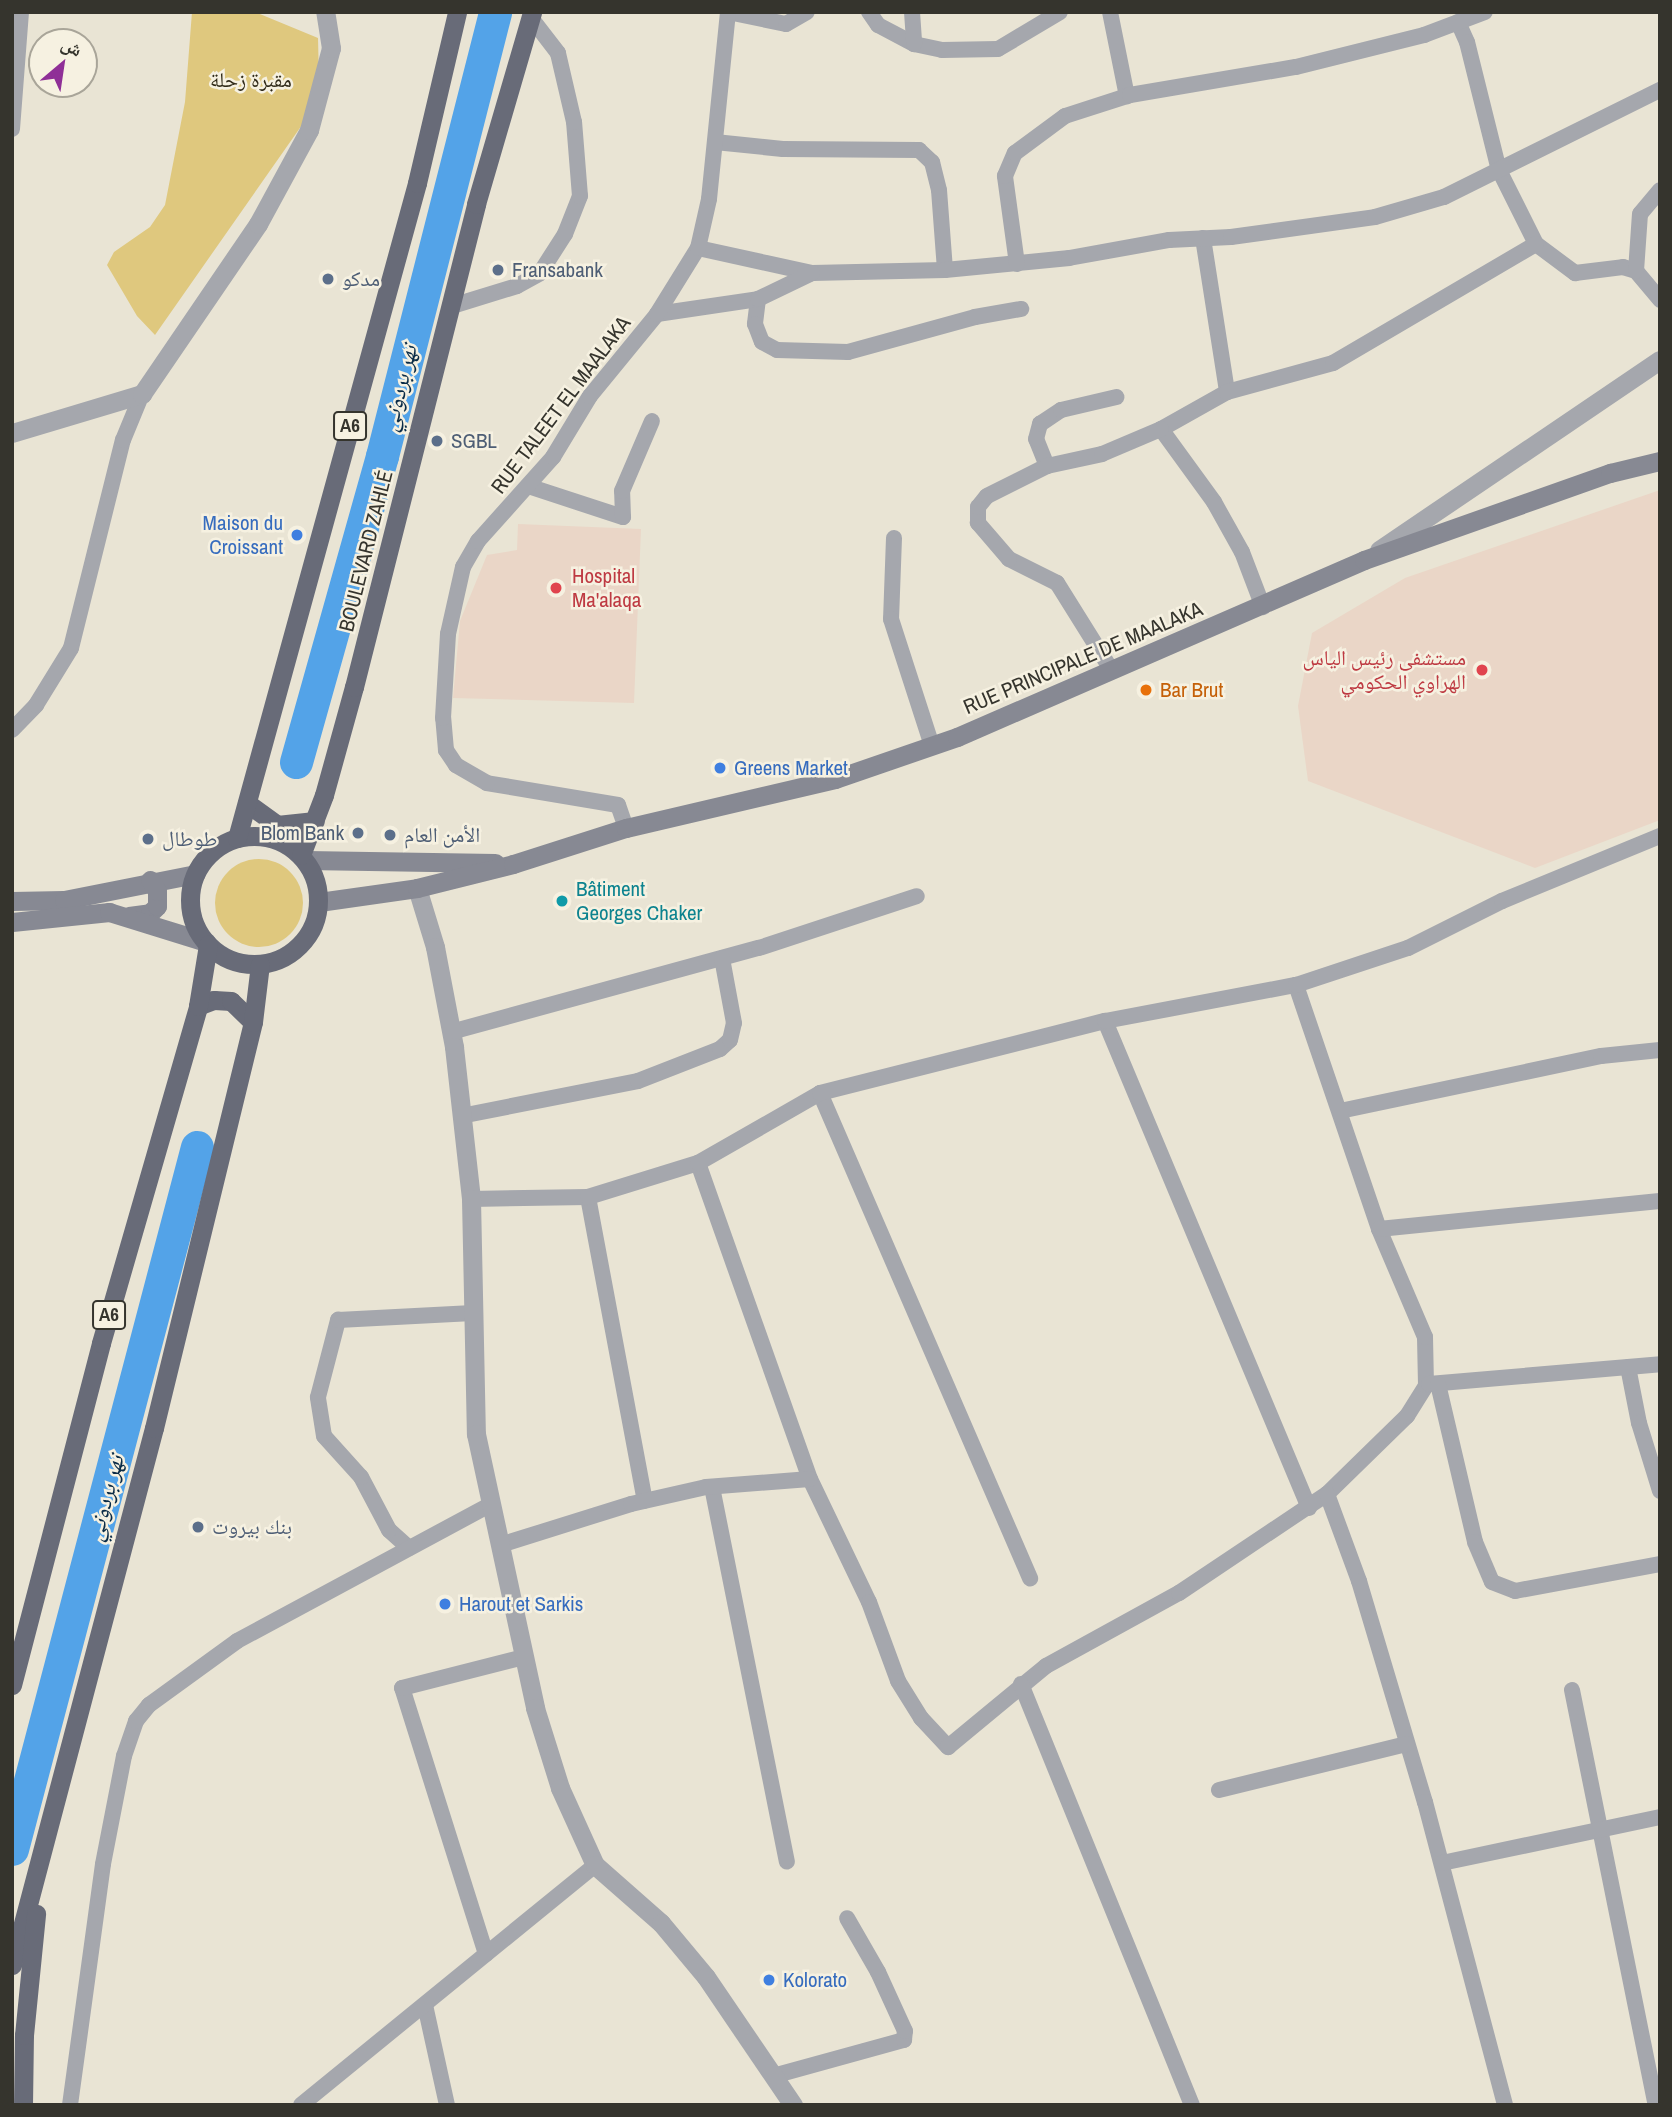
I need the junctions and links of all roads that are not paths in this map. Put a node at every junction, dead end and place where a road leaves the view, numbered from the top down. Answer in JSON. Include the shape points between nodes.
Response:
{"nodes":[{"id":1,"x":21,"y":12,"type":"edge"},
{"id":2,"x":325,"y":12,"type":"edge"},
{"id":3,"x":457,"y":12,"type":"edge"},
{"id":4,"x":728,"y":12,"type":"edge"},
{"id":5,"x":807,"y":12,"type":"edge"},
{"id":6,"x":869,"y":12,"type":"edge"},
{"id":7,"x":912,"y":12,"type":"edge"},
{"id":8,"x":1060,"y":12,"type":"edge"},
{"id":9,"x":1110,"y":12,"type":"edge"},
{"id":10,"x":1485,"y":12,"type":"edge"},
{"id":11,"x":532,"y":15,"type":"edge"},
{"id":12,"x":1458,"y":22,"type":"junction"},
{"id":13,"x":914,"y":44,"type":"junction"},
{"id":14,"x":1660,"y":90,"type":"edge"},
{"id":15,"x":1127,"y":96,"type":"junction"},
{"id":16,"x":13,"y":114,"type":"edge"},
{"id":17,"x":12,"y":129,"type":"edge"},
{"id":18,"x":715,"y":142,"type":"junction"},
{"id":19,"x":1499,"y":170,"type":"junction"},
{"id":20,"x":1660,"y":190,"type":"edge"},
{"id":21,"x":1203,"y":238,"type":"junction"},
{"id":22,"x":1536,"y":244,"type":"junction"},
{"id":23,"x":698,"y":248,"type":"junction"},
{"id":24,"x":1017,"y":264,"type":"junction"},
{"id":25,"x":946,"y":270,"type":"junction"},
{"id":26,"x":1636,"y":271,"type":"junction"},
{"id":27,"x":812,"y":274,"type":"junction"},
{"id":28,"x":758,"y":299,"type":"junction"},
{"id":29,"x":1660,"y":300,"type":"edge"},
{"id":30,"x":452,"y":306,"type":"junction"},
{"id":31,"x":1021,"y":309,"type":"dead end"},
{"id":32,"x":657,"y":314,"type":"junction"},
{"id":33,"x":1660,"y":360,"type":"edge"},
{"id":34,"x":1227,"y":392,"type":"junction"},
{"id":35,"x":142,"y":394,"type":"junction"},
{"id":36,"x":1117,"y":397,"type":"dead end"},
{"id":37,"x":652,"y":421,"type":"dead end"},
{"id":38,"x":1161,"y":429,"type":"junction"},
{"id":39,"x":12,"y":433,"type":"edge"},
{"id":40,"x":1660,"y":461,"type":"edge"},
{"id":41,"x":1047,"y":466,"type":"junction"},
{"id":42,"x":528,"y":486,"type":"junction"},
{"id":43,"x":894,"y":538,"type":"dead end"},
{"id":44,"x":1364,"y":560,"type":"junction"},
{"id":45,"x":1263,"y":607,"type":"junction"},
{"id":46,"x":1112,"y":671,"type":"junction"},
{"id":47,"x":12,"y":730,"type":"edge"},
{"id":48,"x":932,"y":746,"type":"junction"},
{"id":49,"x":247,"y":803,"type":"junction"},
{"id":50,"x":315,"y":821,"type":"junction"},
{"id":51,"x":626,"y":828,"type":"junction"},
{"id":52,"x":1660,"y":836,"type":"edge"},
{"id":53,"x":237,"y":838,"type":"junction"},
{"id":54,"x":303,"y":857,"type":"junction"},
{"id":55,"x":513,"y":864,"type":"junction"},
{"id":56,"x":195,"y":874,"type":"junction"},
{"id":57,"x":150,"y":880,"type":"junction"},
{"id":58,"x":417,"y":888,"type":"junction"},
{"id":59,"x":917,"y":896,"type":"dead end"},
{"id":60,"x":15,"y":899,"type":"edge"},
{"id":61,"x":320,"y":902,"type":"junction"},
{"id":62,"x":128,"y":916,"type":"junction"},
{"id":63,"x":12,"y":922,"type":"edge"},
{"id":64,"x":207,"y":944,"type":"junction"},
{"id":65,"x":722,"y":958,"type":"junction"},
{"id":66,"x":260,"y":964,"type":"junction"},
{"id":67,"x":1296,"y":985,"type":"junction"},
{"id":68,"x":198,"y":1006,"type":"junction"},
{"id":69,"x":1105,"y":1021,"type":"junction"},
{"id":70,"x":253,"y":1022,"type":"junction"},
{"id":71,"x":451,"y":1032,"type":"junction"},
{"id":72,"x":1660,"y":1051,"type":"edge"},
{"id":73,"x":820,"y":1093,"type":"junction"},
{"id":74,"x":1340,"y":1111,"type":"junction"},
{"id":75,"x":461,"y":1116,"type":"junction"},
{"id":76,"x":698,"y":1163,"type":"junction"},
{"id":77,"x":588,"y":1197,"type":"junction"},
{"id":78,"x":471,"y":1199,"type":"junction"},
{"id":79,"x":1660,"y":1201,"type":"edge"},
{"id":80,"x":1379,"y":1229,"type":"junction"},
{"id":81,"x":473,"y":1312,"type":"junction"},
{"id":82,"x":1660,"y":1364,"type":"edge"},
{"id":83,"x":1628,"y":1367,"type":"junction"},
{"id":84,"x":1432,"y":1384,"type":"junction"},
{"id":85,"x":810,"y":1479,"type":"junction"},
{"id":86,"x":712,"y":1487,"type":"junction"},
{"id":87,"x":1660,"y":1491,"type":"edge"},
{"id":88,"x":1327,"y":1494,"type":"junction"},
{"id":89,"x":645,"y":1501,"type":"junction"},
{"id":90,"x":491,"y":1504,"type":"junction"},
{"id":91,"x":1309,"y":1508,"type":"junction"},
{"id":92,"x":500,"y":1545,"type":"junction"},
{"id":93,"x":409,"y":1548,"type":"junction"},
{"id":94,"x":1660,"y":1564,"type":"edge"},
{"id":95,"x":1030,"y":1578,"type":"dead end"},
{"id":96,"x":524,"y":1657,"type":"junction"},
{"id":97,"x":1021,"y":1684,"type":"junction"},
{"id":98,"x":12,"y":1685,"type":"edge"},
{"id":99,"x":1572,"y":1690,"type":"dead end"},
{"id":100,"x":1406,"y":1744,"type":"junction"},
{"id":101,"x":1220,"y":1790,"type":"dead end"},
{"id":102,"x":1660,"y":1817,"type":"edge"},
{"id":103,"x":1597,"y":1830,"type":"junction"},
{"id":104,"x":787,"y":1862,"type":"dead end"},
{"id":105,"x":1442,"y":1863,"type":"junction"},
{"id":106,"x":595,"y":1865,"type":"junction"},
{"id":107,"x":33,"y":1885,"type":"junction"},
{"id":108,"x":847,"y":1918,"type":"dead end"},
{"id":109,"x":486,"y":1954,"type":"junction"},
{"id":110,"x":12,"y":1965,"type":"edge"},
{"id":111,"x":425,"y":2005,"type":"junction"},
{"id":112,"x":773,"y":2076,"type":"junction"},
{"id":113,"x":23,"y":2105,"type":"edge"},
{"id":114,"x":70,"y":2105,"type":"edge"},
{"id":115,"x":301,"y":2105,"type":"edge"},
{"id":116,"x":447,"y":2105,"type":"edge"},
{"id":117,"x":793,"y":2105,"type":"edge"},
{"id":118,"x":1192,"y":2105,"type":"edge"},
{"id":119,"x":1505,"y":2105,"type":"edge"},
{"id":120,"x":1656,"y":2105,"type":"edge"}],
"edges":[{"from":1,"to":16,"type":"street"},
{"from":2,"to":35,"type":"street","via":[[331,48],[309,130],[257,224]]},
{"from":3,"to":49,"type":"highway","number":"A6","via":[[417,183]]},
{"from":4,"to":5,"type":"street","via":[[786,24]]},
{"from":4,"to":18,"type":"street"},
{"from":6,"to":13,"type":"street","via":[[878,25]]},
{"from":7,"to":13,"type":"street"},
{"from":8,"to":13,"type":"street","via":[[998,49],[942,50]]},
{"from":9,"to":15,"type":"street"},
{"from":10,"to":12,"type":"street"},
{"from":11,"to":30,"type":"highway","name":"BOULEVARD ZAHLÉ","via":[[476,204]]},
{"from":11,"to":30,"type":"street","via":[[558,53],[574,122],[580,196],[565,234],[540,273],[517,286]]},
{"from":12,"to":15,"type":"street","via":[[1296,67]]},
{"from":12,"to":19,"type":"street"},
{"from":14,"to":19,"type":"street"},
{"from":15,"to":24,"type":"street","via":[[1065,116],[1015,153],[1005,176]]},
{"from":16,"to":17,"type":"street"},
{"from":18,"to":23,"type":"street"},
{"from":18,"to":25,"type":"street","via":[[783,149],[919,150],[932,162],[939,190]]},
{"from":19,"to":21,"type":"street","via":[[1411,209]]},
{"from":19,"to":22,"type":"street"},
{"from":20,"to":26,"type":"street","via":[[1640,214]]},
{"from":21,"to":24,"type":"street"},
{"from":21,"to":34,"type":"street"},
{"from":22,"to":26,"type":"street","via":[[1575,273],[1623,267]]},
{"from":22,"to":34,"type":"street","via":[[1333,363]]},
{"from":23,"to":27,"type":"street"},
{"from":23,"to":32,"type":"street","name":"RUE TALEET EL MAALAKA"},
{"from":24,"to":25,"type":"street"},
{"from":25,"to":27,"type":"street"},
{"from":26,"to":29,"type":"street"},
{"from":27,"to":28,"type":"street"},
{"from":28,"to":31,"type":"street","via":[[755,324],[762,342],[777,349],[824,352],[848,352]]},
{"from":28,"to":32,"type":"street"},
{"from":30,"to":50,"type":"highway","name":"BOULEVARD ZAHLÉ"},
{"from":32,"to":42,"type":"street","name":"RUE TALEET EL MAALAKA","via":[[590,396],[553,457]]},
{"from":33,"to":44,"type":"street"},
{"from":34,"to":38,"type":"street"},
{"from":35,"to":39,"type":"street"},
{"from":35,"to":47,"type":"street","via":[[122,440],[71,648],[36,705]]},
{"from":36,"to":41,"type":"street","via":[[1061,410],[1040,424],[1036,439]]},
{"from":37,"to":42,"type":"street","via":[[622,491],[622,517]]},
{"from":38,"to":41,"type":"street","via":[[1102,454]]},
{"from":38,"to":45,"type":"street","via":[[1220,512],[1242,552]]},
{"from":40,"to":44,"type":"main road","name":"RUE PRINCIPALE DE MAALAKA","via":[[1610,473]]},
{"from":41,"to":46,"type":"street","via":[[987,496],[978,507],[978,523],[1009,559],[1057,583]]},
{"from":42,"to":51,"type":"street","name":"RUE TALEET EL MAALAKA","via":[[478,541],[463,567],[443,684],[446,750],[456,765],[486,783],[618,805]]},
{"from":43,"to":48,"type":"street","via":[[891,620]]},
{"from":44,"to":45,"type":"main road","name":"RUE PRINCIPALE DE MAALAKA"},
{"from":45,"to":46,"type":"main road","name":"RUE PRINCIPALE DE MAALAKA"},
{"from":46,"to":48,"type":"main road","name":"RUE PRINCIPALE DE MAALAKA"},
{"from":48,"to":51,"type":"main road","name":"RUE PRINCIPALE DE MAALAKA","via":[[835,779]]},
{"from":49,"to":50,"type":"highway","via":[[277,825]]},
{"from":49,"to":53,"type":"highway","number":"A6"},
{"from":50,"to":54,"type":"highway","name":"BOULEVARD ZAHLÉ"},
{"from":51,"to":55,"type":"main road","name":"RUE PRINCIPALE DE MAALAKA"},
{"from":52,"to":67,"type":"street","via":[[1502,901],[1408,948]]},
{"from":53,"to":54,"type":"highway","via":[[260,835],[282,841]]},
{"from":53,"to":56,"type":"highway","via":[[212,851]]},
{"from":54,"to":55,"type":"main road","name":"RUE PRINCIPALE DE MAALAKA"},
{"from":54,"to":61,"type":"highway","via":[[316,880]]},
{"from":55,"to":58,"type":"main road","name":"RUE PRINCIPALE DE MAALAKA"},
{"from":56,"to":57,"type":"main road"},
{"from":56,"to":64,"type":"highway","via":[[190,918]]},
{"from":57,"to":60,"type":"main road","via":[[64,901]]},
{"from":57,"to":62,"type":"main road","via":[[157,891],[157,906],[150,913]]},
{"from":58,"to":61,"type":"main road","name":"RUE PRINCIPALE DE MAALAKA"},
{"from":58,"to":71,"type":"street","via":[[435,947]]},
{"from":59,"to":65,"type":"street"},
{"from":61,"to":66,"type":"highway","via":[[302,944],[276,961]]},
{"from":62,"to":63,"type":"main road","via":[[94,911]]},
{"from":62,"to":64,"type":"main road"},
{"from":64,"to":66,"type":"highway","via":[[241,963]]},
{"from":64,"to":68,"type":"highway","number":"A6"},
{"from":65,"to":71,"type":"street"},
{"from":65,"to":75,"type":"street","via":[[734,1023],[730,1040],[720,1049],[638,1081]]},
{"from":66,"to":70,"type":"highway"},
{"from":67,"to":69,"type":"street"},
{"from":67,"to":74,"type":"street"},
{"from":68,"to":70,"type":"highway","via":[[214,1000],[231,1001]]},
{"from":68,"to":98,"type":"highway","number":"A6","via":[[101,1343]]},
{"from":69,"to":73,"type":"street"},
{"from":69,"to":91,"type":"street"},
{"from":70,"to":107,"type":"highway","via":[[154,1428]]},
{"from":71,"to":75,"type":"street"},
{"from":72,"to":74,"type":"street","via":[[1601,1056]]},
{"from":73,"to":76,"type":"street"},
{"from":73,"to":95,"type":"street"},
{"from":74,"to":80,"type":"street"},
{"from":75,"to":78,"type":"street"},
{"from":76,"to":77,"type":"street"},
{"from":76,"to":85,"type":"street"},
{"from":77,"to":78,"type":"street"},
{"from":77,"to":89,"type":"street"},
{"from":78,"to":81,"type":"street"},
{"from":79,"to":80,"type":"street"},
{"from":80,"to":84,"type":"street","via":[[1425,1336]]},
{"from":81,"to":90,"type":"street","via":[[476,1434]]},
{"from":81,"to":93,"type":"street","via":[[338,1320],[318,1396],[324,1436],[361,1478],[389,1530]]},
{"from":82,"to":83,"type":"street"},
{"from":83,"to":84,"type":"street"},
{"from":83,"to":87,"type":"street"},
{"from":84,"to":88,"type":"street","via":[[1407,1416]]},
{"from":84,"to":94,"type":"street","via":[[1475,1542],[1492,1582],[1515,1591]]},
{"from":85,"to":86,"type":"street"},
{"from":85,"to":97,"type":"street","via":[[869,1602],[898,1681],[921,1718],[948,1747]]},
{"from":86,"to":89,"type":"street"},
{"from":86,"to":104,"type":"street"},
{"from":88,"to":91,"type":"street"},
{"from":88,"to":100,"type":"street","via":[[1359,1581]]},
{"from":89,"to":92,"type":"street"},
{"from":90,"to":92,"type":"street"},
{"from":90,"to":93,"type":"street"},
{"from":91,"to":97,"type":"street","via":[[1191,1586]]},
{"from":92,"to":96,"type":"street"},
{"from":93,"to":114,"type":"street","via":[[237,1641],[149,1705],[136,1721],[124,1756],[103,1864]]},
{"from":96,"to":106,"type":"street","via":[[560,1788]]},
{"from":96,"to":109,"type":"street","via":[[402,1688]]},
{"from":97,"to":118,"type":"street"},
{"from":99,"to":103,"type":"street"},
{"from":100,"to":101,"type":"street"},
{"from":100,"to":105,"type":"street"},
{"from":102,"to":103,"type":"street"},
{"from":103,"to":105,"type":"street"},
{"from":103,"to":120,"type":"street"},
{"from":105,"to":119,"type":"street"},
{"from":106,"to":109,"type":"street"},
{"from":106,"to":112,"type":"street","via":[[661,1923],[706,1977]]},
{"from":107,"to":110,"type":"highway"},
{"from":107,"to":113,"type":"highway","via":[[36,1919],[24,2035]]},
{"from":108,"to":112,"type":"street","via":[[878,1972],[905,2031],[904,2040]]},
{"from":109,"to":111,"type":"street"},
{"from":111,"to":115,"type":"street"},
{"from":111,"to":116,"type":"street"},
{"from":112,"to":117,"type":"street"}]}
